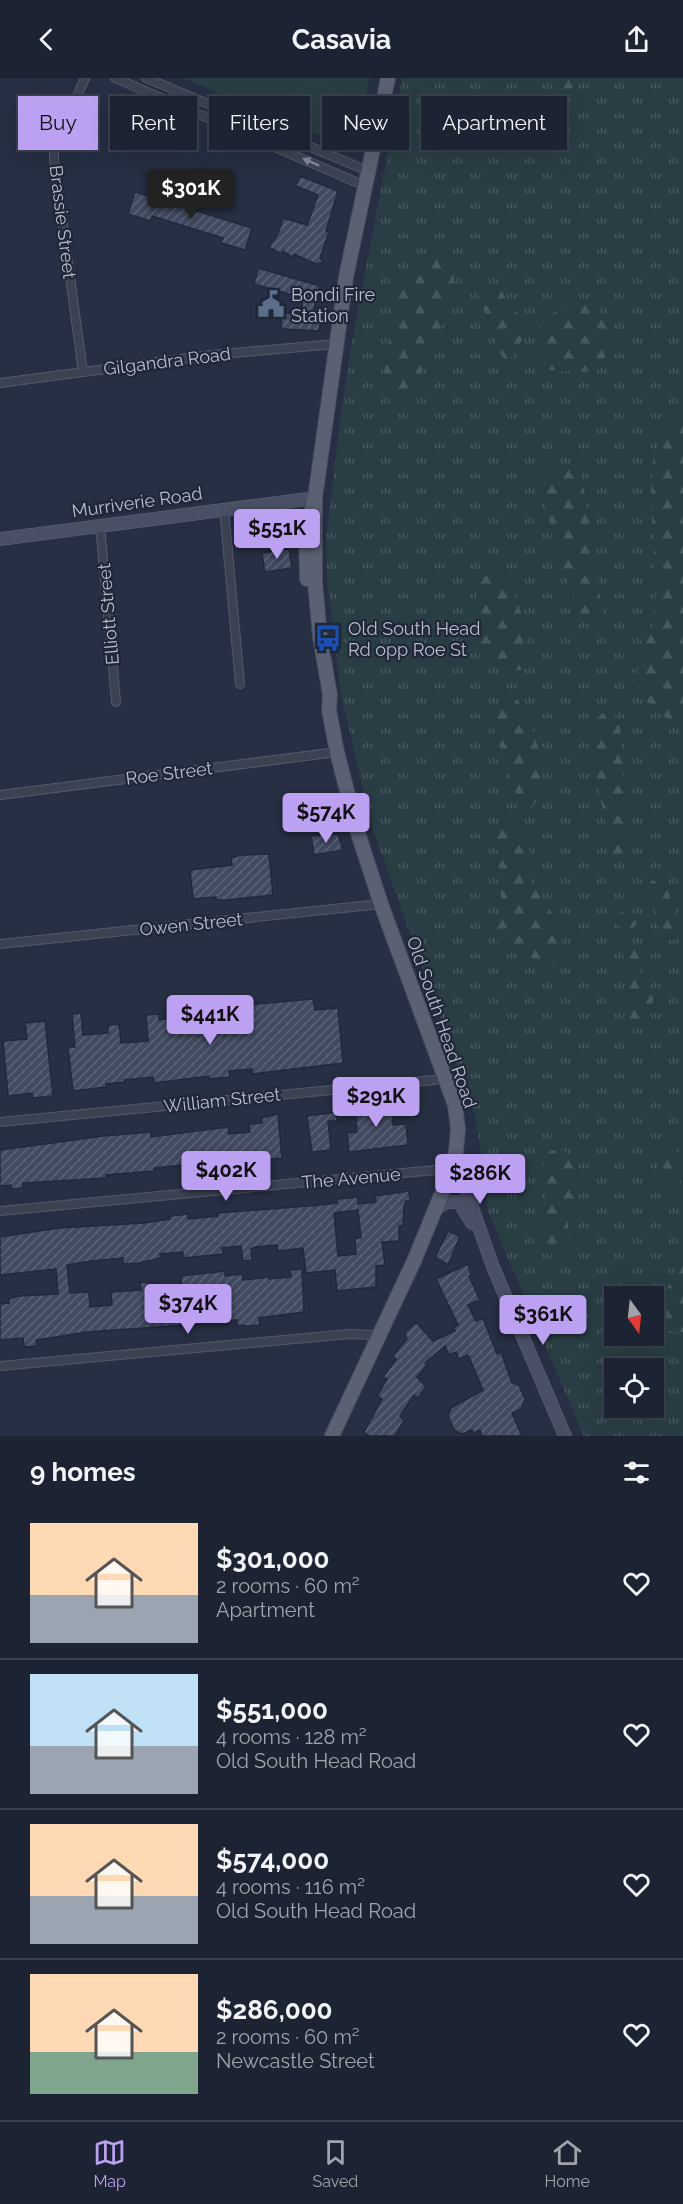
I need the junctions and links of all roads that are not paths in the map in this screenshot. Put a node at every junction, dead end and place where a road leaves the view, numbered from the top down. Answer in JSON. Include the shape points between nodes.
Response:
{"nodes":[{"id":1,"x":85,"y":78,"type":"edge"},
{"id":2,"x":115,"y":78,"type":"edge"},
{"id":3,"x":146,"y":78,"type":"edge"},
{"id":4,"x":388,"y":78,"type":"edge"},
{"id":5,"x":209,"y":105,"type":"edge"},
{"id":6,"x":209,"y":118,"type":"edge"},
{"id":7,"x":310,"y":147,"type":"edge"},
{"id":8,"x":285,"y":150,"type":"edge"},
{"id":9,"x":368,"y":171,"type":"junction"},
{"id":10,"x":365,"y":186,"type":"junction"},
{"id":11,"x":335,"y":344,"type":"junction"},
{"id":12,"x":83,"y":372,"type":"junction"},
{"id":13,"x":0,"y":383,"type":"edge"},
{"id":14,"x":315,"y":498,"type":"junction"},
{"id":15,"x":224,"y":508,"type":"junction"},
{"id":16,"x":100,"y":525,"type":"junction"},
{"id":17,"x":0,"y":539,"type":"edge"},
{"id":18,"x":240,"y":684,"type":"dead end"},
{"id":19,"x":116,"y":702,"type":"dead end"},
{"id":20,"x":337,"y":752,"type":"junction"},
{"id":21,"x":0,"y":795,"type":"edge"},
{"id":22,"x":381,"y":904,"type":"junction"},
{"id":23,"x":0,"y":944,"type":"edge"},
{"id":24,"x":444,"y":1077,"type":"junction"},
{"id":25,"x":0,"y":1122,"type":"edge"},
{"id":26,"x":456,"y":1151,"type":"junction"},
{"id":27,"x":451,"y":1171,"type":"junction"},
{"id":28,"x":437,"y":1208,"type":"junction"},
{"id":29,"x":0,"y":1211,"type":"edge"},
{"id":30,"x":493,"y":1268,"type":"junction"},
{"id":31,"x":378,"y":1335,"type":"junction"},
{"id":32,"x":0,"y":1366,"type":"edge"},
{"id":33,"x":332,"y":1436,"type":"edge"},
{"id":34,"x":565,"y":1436,"type":"edge"}],
"edges":[{"from":1,"to":12,"type":"street","name":"Brassie Street","via":[[54,149]]},
{"from":2,"to":6,"type":"street"},
{"from":3,"to":5,"type":"street"},
{"from":4,"to":9,"type":"main road","name":"Old South Head Road"},
{"from":7,"to":9,"type":"street"},
{"from":10,"to":8,"type":"street","one_way":true},
{"from":9,"to":10,"type":"main road","name":"Old South Head Road"},
{"from":10,"to":11,"type":"main road","name":"Old South Head Road"},
{"from":11,"to":12,"type":"street","name":"Gilgandra Road"},
{"from":11,"to":14,"type":"main road","name":"Old South Head Road"},
{"from":12,"to":13,"type":"street","name":"Gilgandra Road"},
{"from":14,"to":15,"type":"street","name":"Murriverie Road"},
{"from":14,"to":20,"type":"main road","name":"Old South Head Road","via":[[315,582]]},
{"from":15,"to":16,"type":"street","name":"Murriverie Road"},
{"from":15,"to":18,"type":"street"},
{"from":16,"to":17,"type":"street","name":"Murriverie Road"},
{"from":16,"to":19,"type":"street","name":"Elliott Street"},
{"from":20,"to":21,"type":"street","name":"Roe Street"},
{"from":20,"to":22,"type":"main road","name":"Old South Head Road"},
{"from":22,"to":23,"type":"street","name":"Owen Street"},
{"from":22,"to":24,"type":"main road","name":"Old South Head Road"},
{"from":24,"to":25,"type":"street","name":"William Street"},
{"from":24,"to":26,"type":"main road","name":"Old South Head Road","via":[[457,1116]]},
{"from":26,"to":27,"type":"main road","name":"Old South Head Road"},
{"from":26,"to":30,"type":"street"},
{"from":27,"to":28,"type":"main road","name":"Old South Head Road"},
{"from":27,"to":29,"type":"street","name":"The Avenue"},
{"from":28,"to":30,"type":"street","via":[[447,1202],[459,1202]]},
{"from":28,"to":31,"type":"main road","name":"Old South Head Road"},
{"from":30,"to":34,"type":"street"},
{"from":31,"to":32,"type":"street","via":[[349,1334]]},
{"from":31,"to":33,"type":"main road","name":"Old South Head Road"}]}
